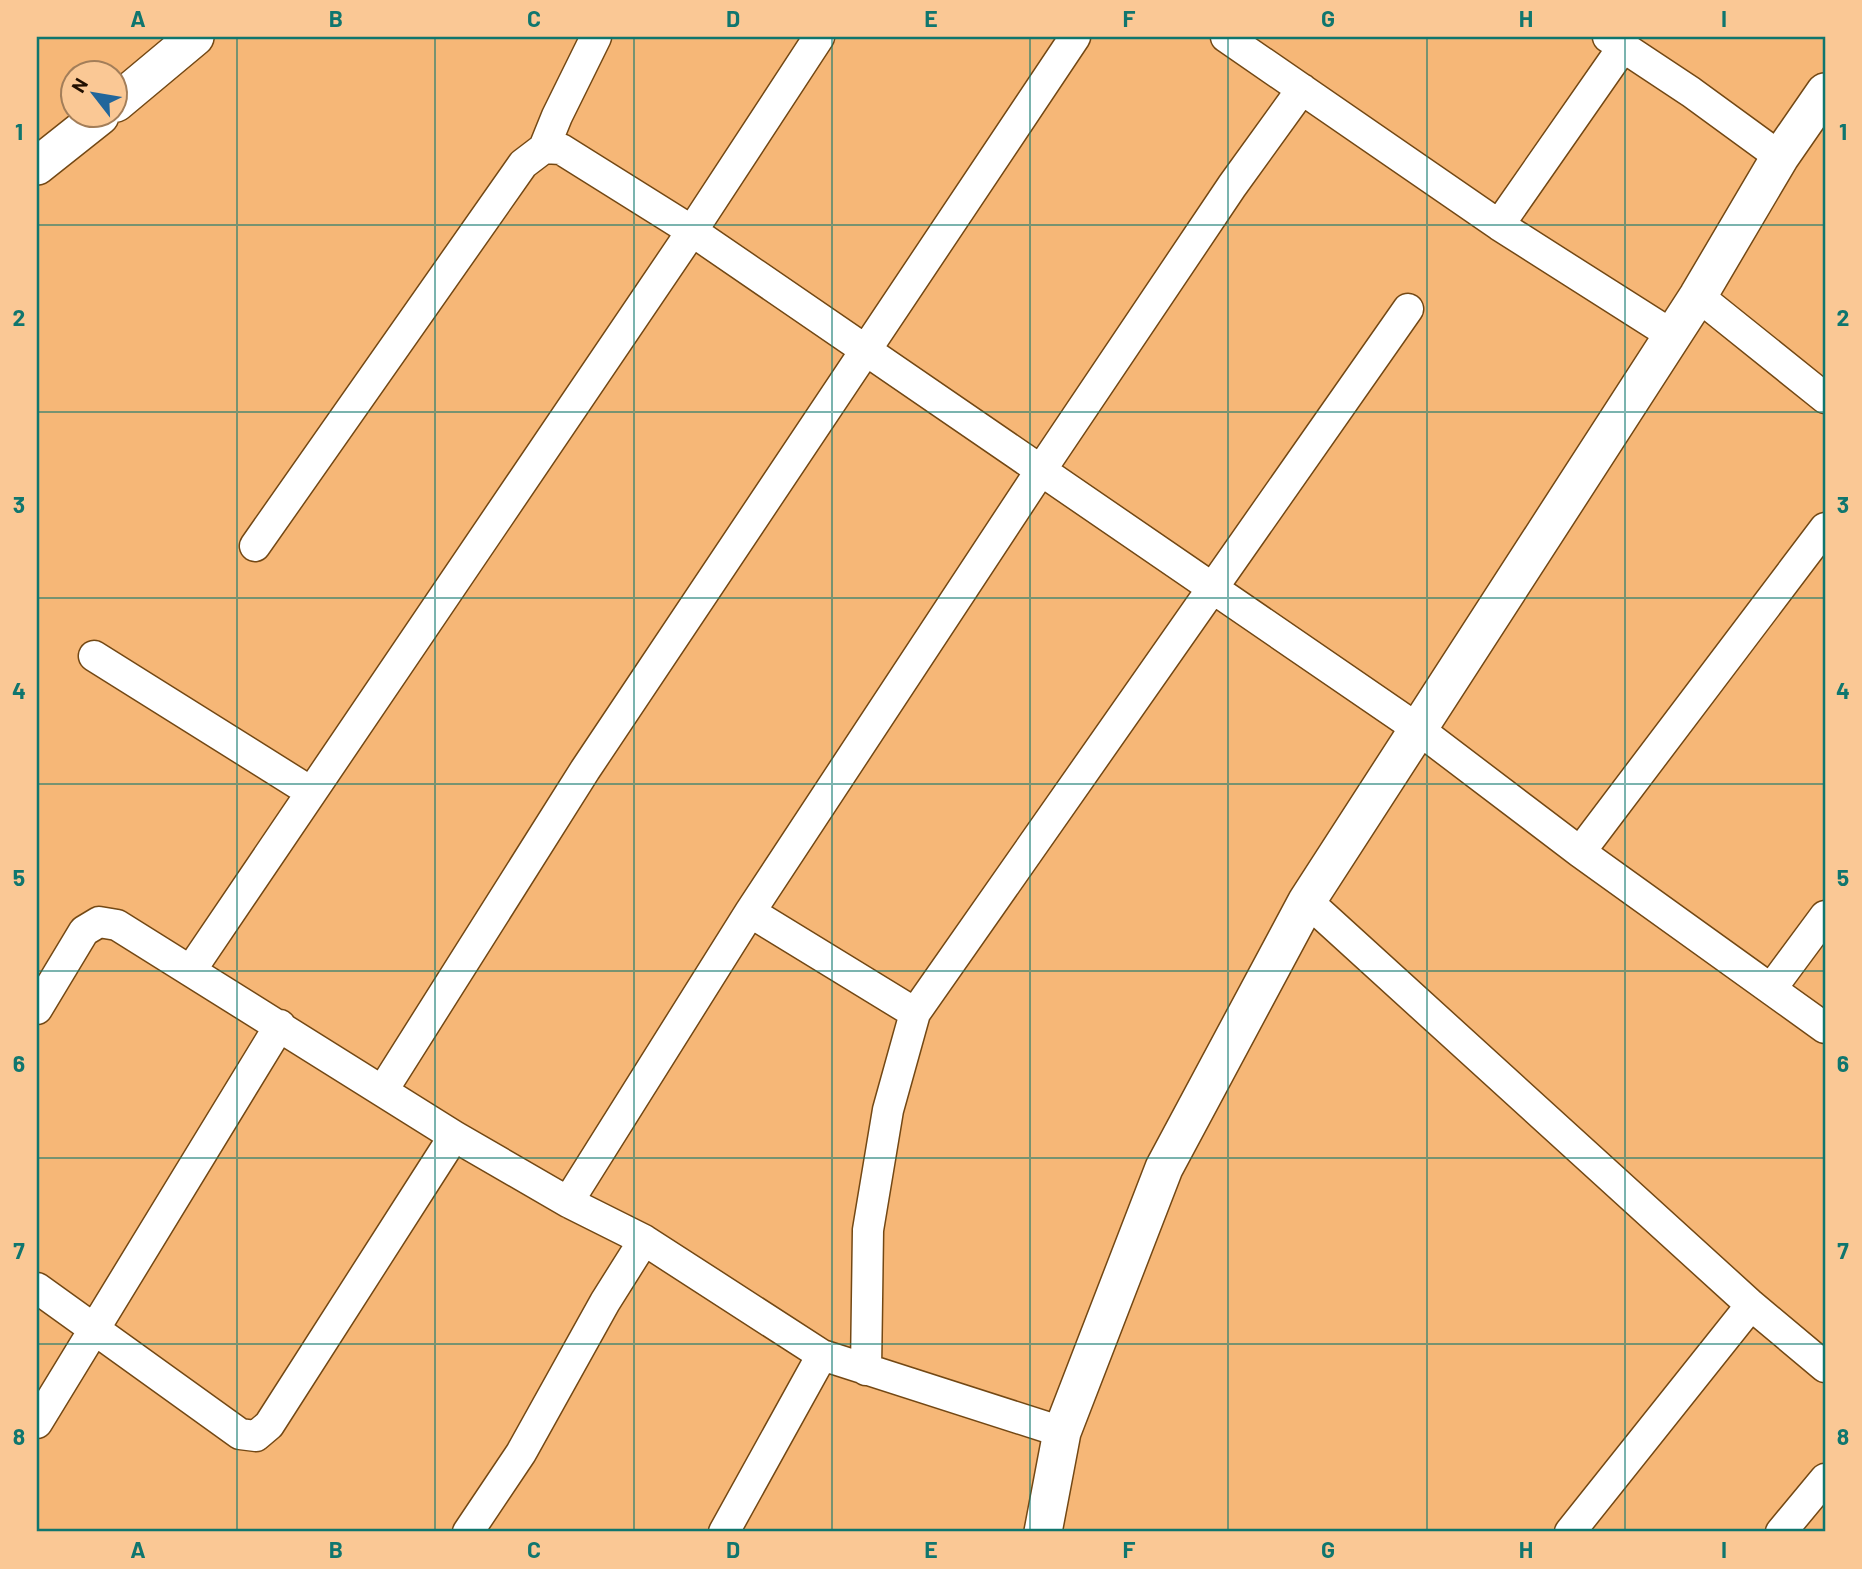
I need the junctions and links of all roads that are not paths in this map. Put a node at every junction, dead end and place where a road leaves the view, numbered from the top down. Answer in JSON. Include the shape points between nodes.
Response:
{"nodes":[{"id":1,"x":195,"y":37,"type":"edge"},
{"id":2,"x":596,"y":37,"type":"edge"},
{"id":3,"x":819,"y":37,"type":"edge"},
{"id":4,"x":1075,"y":37,"type":"edge"},
{"id":5,"x":1226,"y":37,"type":"edge"},
{"id":6,"x":1615,"y":42,"type":"edge"},
{"id":7,"x":1302,"y":89,"type":"junction"},
{"id":8,"x":130,"y":91,"type":"edge"},
{"id":9,"x":1825,"y":92,"type":"edge"},
{"id":10,"x":82,"y":130,"type":"edge"},
{"id":11,"x":544,"y":148,"type":"junction"},
{"id":12,"x":1780,"y":157,"type":"junction"},
{"id":13,"x":37,"y":166,"type":"edge"},
{"id":14,"x":1499,"y":225,"type":"junction"},
{"id":15,"x":692,"y":231,"type":"junction"},
{"id":16,"x":1698,"y":296,"type":"junction"},
{"id":17,"x":1408,"y":309,"type":"dead end"},
{"id":18,"x":1672,"y":335,"type":"junction"},
{"id":19,"x":864,"y":351,"type":"junction"},
{"id":20,"x":1825,"y":398,"type":"edge"},
{"id":21,"x":1041,"y":470,"type":"junction"},
{"id":22,"x":1825,"y":528,"type":"edge"},
{"id":23,"x":255,"y":546,"type":"dead end"},
{"id":24,"x":1214,"y":590,"type":"junction"},
{"id":25,"x":94,"y":656,"type":"dead end"},
{"id":26,"x":1418,"y":729,"type":"junction"},
{"id":27,"x":312,"y":792,"type":"junction"},
{"id":28,"x":1580,"y":852,"type":"junction"},
{"id":29,"x":1307,"y":901,"type":"junction"},
{"id":30,"x":750,"y":912,"type":"junction"},
{"id":31,"x":1825,"y":916,"type":"edge"},
{"id":32,"x":191,"y":970,"type":"junction"},
{"id":33,"x":1771,"y":989,"type":"junction"},
{"id":34,"x":37,"y":1009,"type":"edge"},
{"id":35,"x":915,"y":1013,"type":"junction"},
{"id":36,"x":279,"y":1025,"type":"junction"},
{"id":37,"x":1825,"y":1028,"type":"edge"},
{"id":38,"x":383,"y":1090,"type":"junction"},
{"id":39,"x":454,"y":1136,"type":"junction"},
{"id":40,"x":568,"y":1202,"type":"junction"},
{"id":41,"x":644,"y":1240,"type":"junction"},
{"id":42,"x":37,"y":1288,"type":"edge"},
{"id":43,"x":1751,"y":1305,"type":"junction"},
{"id":44,"x":95,"y":1328,"type":"junction"},
{"id":45,"x":822,"y":1355,"type":"junction"},
{"id":46,"x":1825,"y":1367,"type":"edge"},
{"id":47,"x":866,"y":1370,"type":"junction"},
{"id":48,"x":37,"y":1423,"type":"edge"},
{"id":49,"x":1062,"y":1432,"type":"junction"},
{"id":50,"x":1825,"y":1479,"type":"edge"},
{"id":51,"x":468,"y":1532,"type":"edge"},
{"id":52,"x":724,"y":1532,"type":"edge"},
{"id":53,"x":1043,"y":1532,"type":"edge"},
{"id":54,"x":1570,"y":1532,"type":"edge"},
{"id":55,"x":1781,"y":1532,"type":"edge"}],
"edges":[{"from":1,"to":8,"type":"street"},
{"from":2,"to":11,"type":"street"},
{"from":3,"to":15,"type":"street"},
{"from":4,"to":19,"type":"street"},
{"from":5,"to":7,"type":"street"},
{"from":6,"to":12,"type":"street"},
{"from":6,"to":14,"type":"street"},
{"from":7,"to":14,"type":"street"},
{"from":7,"to":21,"type":"street"},
{"from":9,"to":12,"type":"street"},
{"from":10,"to":13,"type":"street"},
{"from":11,"to":15,"type":"street","via":[[561,149]]},
{"from":11,"to":23,"type":"street","via":[[523,164]]},
{"from":12,"to":16,"type":"street"},
{"from":14,"to":18,"type":"street"},
{"from":15,"to":19,"type":"street"},
{"from":15,"to":27,"type":"street"},
{"from":16,"to":18,"type":"street"},
{"from":16,"to":20,"type":"street"},
{"from":17,"to":24,"type":"street"},
{"from":18,"to":26,"type":"street"},
{"from":19,"to":21,"type":"street"},
{"from":19,"to":38,"type":"street","via":[[585,770]]},
{"from":21,"to":24,"type":"street"},
{"from":21,"to":30,"type":"street"},
{"from":22,"to":28,"type":"street"},
{"from":24,"to":26,"type":"street"},
{"from":24,"to":35,"type":"street"},
{"from":25,"to":27,"type":"street"},
{"from":26,"to":28,"type":"street"},
{"from":26,"to":29,"type":"street"},
{"from":27,"to":32,"type":"street"},
{"from":28,"to":33,"type":"street"},
{"from":29,"to":43,"type":"street"},
{"from":29,"to":49,"type":"street","via":[[1164,1168]]},
{"from":30,"to":35,"type":"street"},
{"from":30,"to":40,"type":"street"},
{"from":31,"to":33,"type":"street"},
{"from":32,"to":34,"type":"street","via":[[117,925],[99,922],[84,931]]},
{"from":32,"to":36,"type":"street"},
{"from":33,"to":37,"type":"street"},
{"from":35,"to":47,"type":"street","via":[[888,1110],[868,1230]]},
{"from":36,"to":38,"type":"street"},
{"from":36,"to":44,"type":"street"},
{"from":38,"to":39,"type":"street"},
{"from":39,"to":40,"type":"street"},
{"from":39,"to":44,"type":"street","via":[[269,1425],[256,1436],[240,1434]]},
{"from":40,"to":41,"type":"street"},
{"from":41,"to":45,"type":"street"},
{"from":41,"to":51,"type":"street","via":[[521,1453]]},
{"from":42,"to":44,"type":"street"},
{"from":43,"to":46,"type":"street"},
{"from":43,"to":54,"type":"street"},
{"from":44,"to":48,"type":"street"},
{"from":45,"to":47,"type":"street"},
{"from":45,"to":52,"type":"street"},
{"from":47,"to":49,"type":"street"},
{"from":49,"to":53,"type":"street"},
{"from":50,"to":55,"type":"street"}]}
